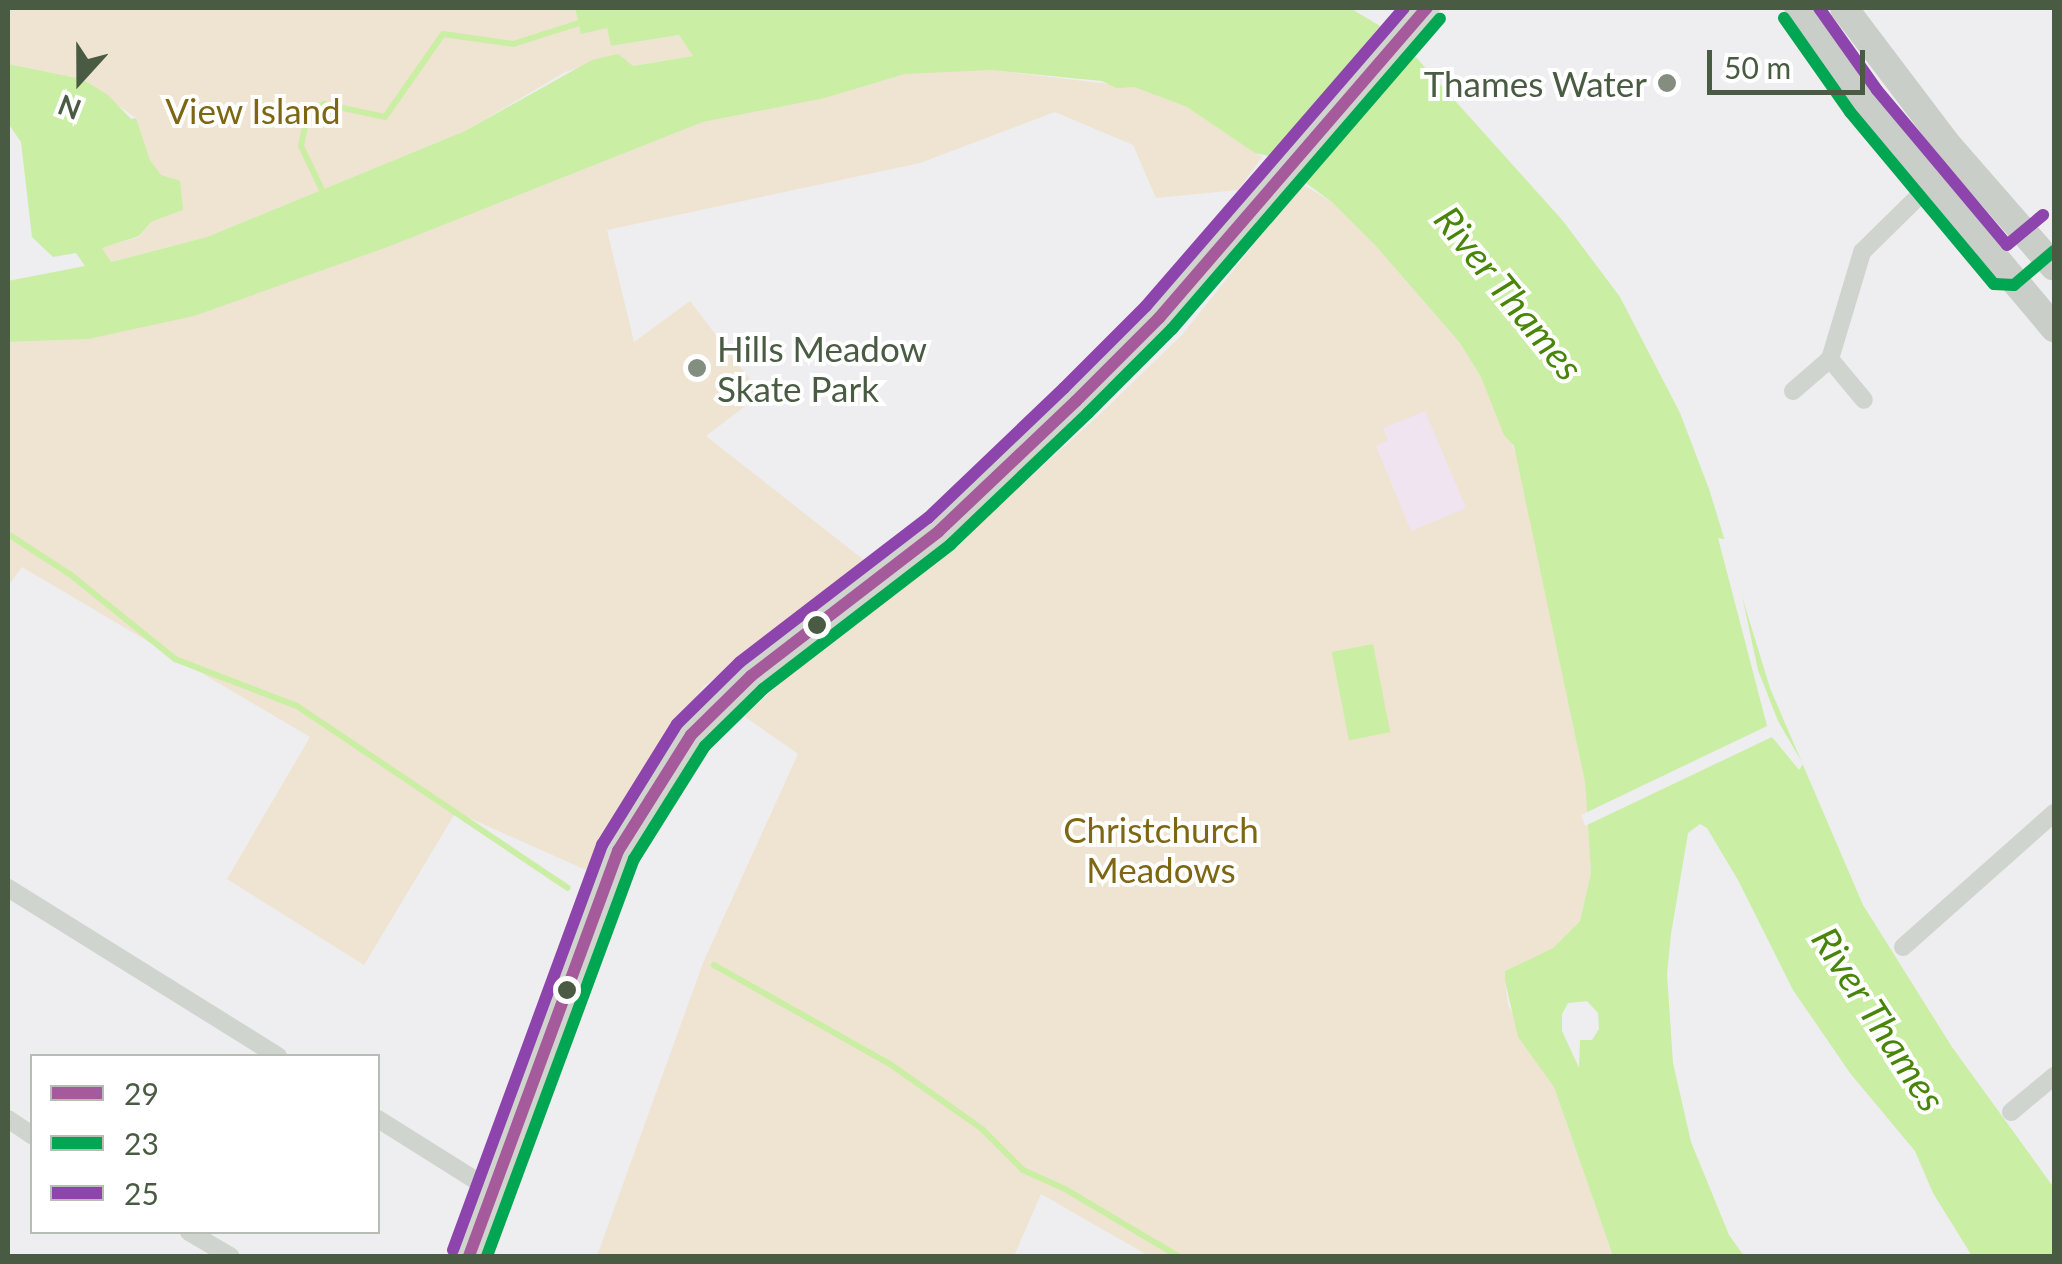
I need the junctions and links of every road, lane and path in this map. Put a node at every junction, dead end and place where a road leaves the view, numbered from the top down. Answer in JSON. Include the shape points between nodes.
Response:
{"nodes":[{"id":1,"x":1427,"y":8,"type":"edge"},
{"id":2,"x":1798,"y":8,"type":"edge"},
{"id":3,"x":1844,"y":8,"type":"edge"},
{"id":4,"x":1930,"y":185,"type":"junction"},
{"id":5,"x":2054,"y":266,"type":"edge"},
{"id":6,"x":2054,"y":328,"type":"edge"},
{"id":7,"x":1830,"y":358,"type":"junction"},
{"id":8,"x":1792,"y":390,"type":"dead end"},
{"id":9,"x":1864,"y":400,"type":"dead end"},
{"id":10,"x":2054,"y":813,"type":"edge"},
{"id":11,"x":8,"y":888,"type":"edge"},
{"id":12,"x":1903,"y":946,"type":"dead end"},
{"id":13,"x":275,"y":1054,"type":"edge"},
{"id":14,"x":2054,"y":1076,"type":"edge"},
{"id":15,"x":2011,"y":1112,"type":"dead end"},
{"id":16,"x":8,"y":1120,"type":"edge"},
{"id":17,"x":380,"y":1120,"type":"edge"},
{"id":18,"x":30,"y":1134,"type":"edge"},
{"id":19,"x":493,"y":1191,"type":"junction"},
{"id":20,"x":192,"y":1234,"type":"edge"},
{"id":21,"x":230,"y":1256,"type":"edge"},
{"id":22,"x":469,"y":1256,"type":"edge"}],
"edges":[{"from":1,"to":19,"type":"main road","via":[[1159,318],[1076,401],[939,531],[751,676],[691,736],[618,851]]},
{"from":2,"to":4,"type":"main road"},
{"from":3,"to":5,"type":"main road","via":[[1946,143]]},
{"from":4,"to":6,"type":"main road"},
{"from":4,"to":7,"type":"street","via":[[1862,252]]},
{"from":7,"to":8,"type":"street"},
{"from":7,"to":9,"type":"street"},
{"from":10,"to":12,"type":"street"},
{"from":11,"to":13,"type":"street"},
{"from":14,"to":15,"type":"street"},
{"from":16,"to":18,"type":"street"},
{"from":17,"to":19,"type":"street"},
{"from":19,"to":22,"type":"main road"},
{"from":20,"to":21,"type":"street"}]}
